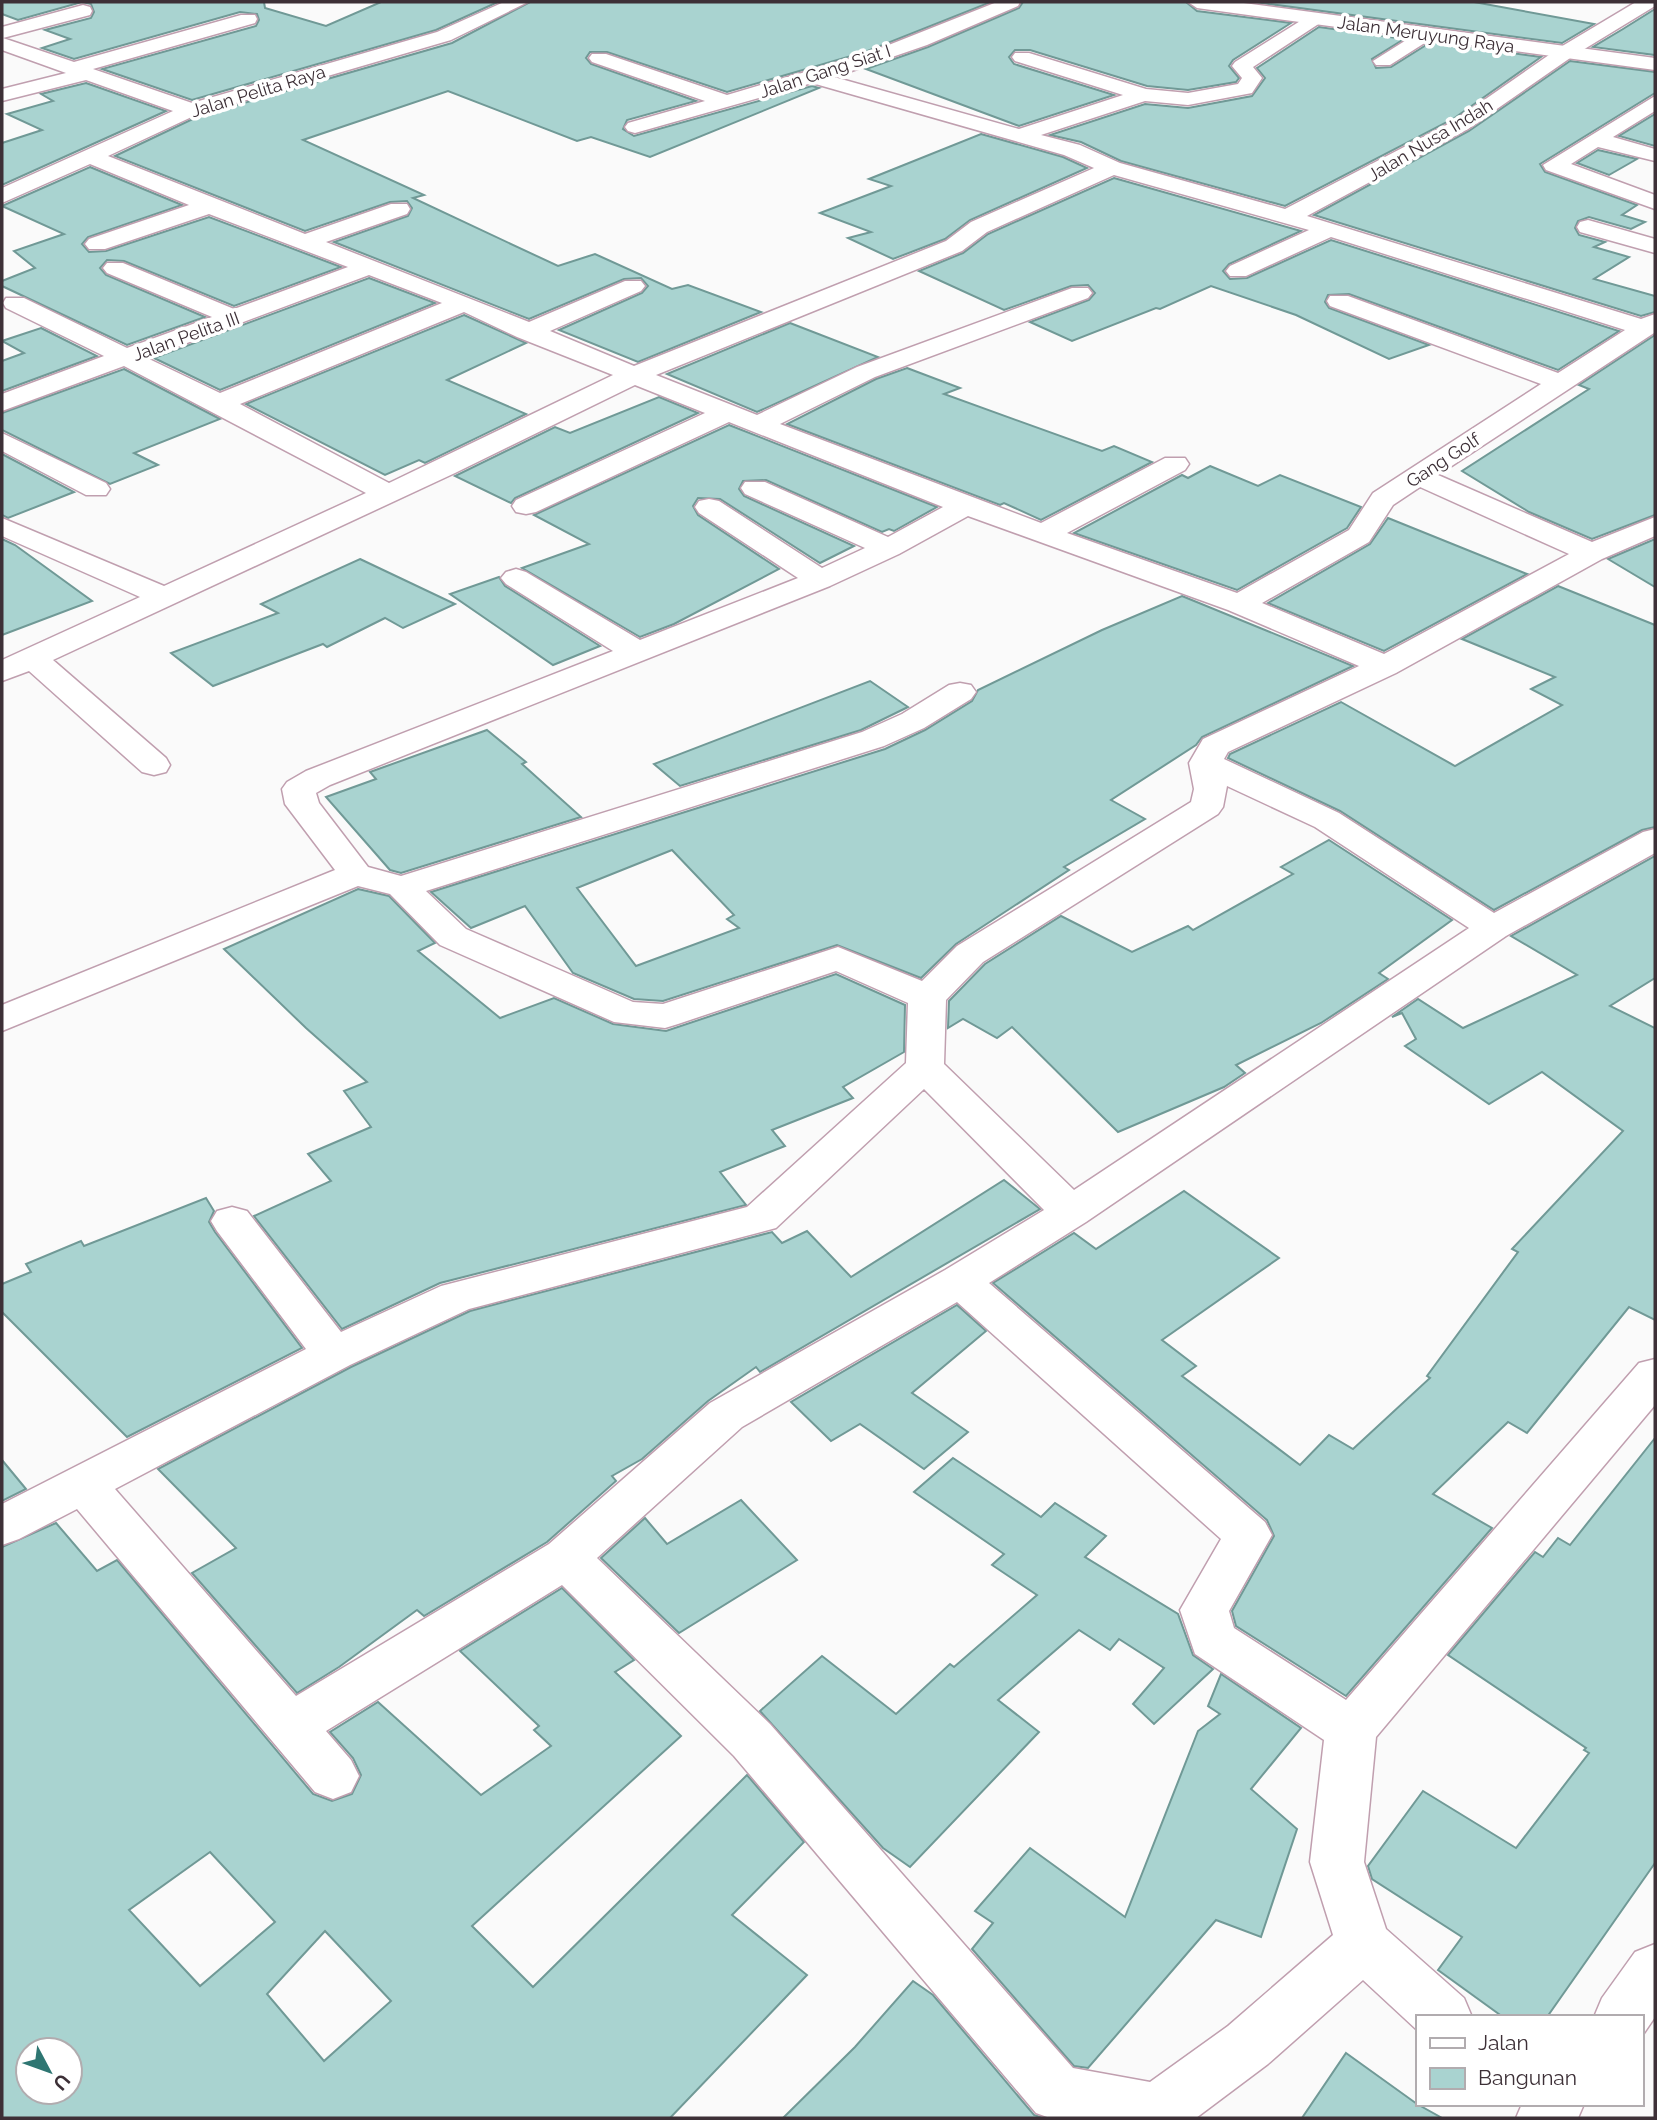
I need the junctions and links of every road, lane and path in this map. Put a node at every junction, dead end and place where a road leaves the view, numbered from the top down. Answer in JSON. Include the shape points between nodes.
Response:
{"nodes":[{"id":1,"x":519,"y":2,"type":"edge"},
{"id":2,"x":1010,"y":2,"type":"edge"},
{"id":3,"x":1197,"y":2,"type":"edge"},
{"id":4,"x":1649,"y":2,"type":"edge"},
{"id":5,"x":1248,"y":5,"type":"edge"},
{"id":6,"x":83,"y":11,"type":"dead end"},
{"id":7,"x":248,"y":19,"type":"dead end"},
{"id":8,"x":1313,"y":19,"type":"junction"},
{"id":9,"x":2,"y":33,"type":"edge"},
{"id":10,"x":1427,"y":33,"type":"junction"},
{"id":11,"x":2,"y":44,"type":"edge"},
{"id":12,"x":1566,"y":52,"type":"junction"},
{"id":13,"x":1022,"y":57,"type":"dead end"},
{"id":14,"x":599,"y":58,"type":"dead end"},
{"id":15,"x":1383,"y":61,"type":"dead end"},
{"id":16,"x":1655,"y":64,"type":"edge"},
{"id":17,"x":79,"y":71,"type":"junction"},
{"id":18,"x":812,"y":77,"type":"junction"},
{"id":19,"x":2,"y":95,"type":"edge"},
{"id":20,"x":1144,"y":95,"type":"junction"},
{"id":21,"x":727,"y":102,"type":"junction"},
{"id":22,"x":1655,"y":102,"type":"edge"},
{"id":23,"x":191,"y":110,"type":"junction"},
{"id":24,"x":635,"y":127,"type":"dead end"},
{"id":25,"x":1020,"y":135,"type":"junction"},
{"id":26,"x":1598,"y":140,"type":"junction"},
{"id":27,"x":88,"y":155,"type":"junction"},
{"id":28,"x":1655,"y":155,"type":"edge"},
{"id":29,"x":6,"y":167,"type":"dead end"},
{"id":30,"x":1112,"y":168,"type":"junction"},
{"id":31,"x":40,"y":179,"type":"junction"},
{"id":32,"x":2,"y":196,"type":"edge"},
{"id":33,"x":1655,"y":202,"type":"edge"},
{"id":34,"x":209,"y":206,"type":"junction"},
{"id":35,"x":399,"y":209,"type":"dead end"},
{"id":36,"x":1288,"y":218,"type":"junction"},
{"id":37,"x":1588,"y":227,"type":"dead end"},
{"id":38,"x":1330,"y":229,"type":"junction"},
{"id":39,"x":307,"y":242,"type":"junction"},
{"id":40,"x":97,"y":244,"type":"dead end"},
{"id":41,"x":1655,"y":246,"type":"edge"},
{"id":42,"x":369,"y":267,"type":"junction"},
{"id":43,"x":115,"y":268,"type":"dead end"},
{"id":44,"x":1238,"y":271,"type":"dead end"},
{"id":45,"x":633,"y":286,"type":"dead end"},
{"id":46,"x":1080,"y":293,"type":"dead end"},
{"id":47,"x":9,"y":294,"type":"edge"},
{"id":48,"x":1339,"y":301,"type":"dead end"},
{"id":49,"x":464,"y":303,"type":"junction"},
{"id":50,"x":235,"y":318,"type":"junction"},
{"id":51,"x":1650,"y":325,"type":"edge"},
{"id":52,"x":526,"y":332,"type":"junction"},
{"id":53,"x":130,"y":357,"type":"junction"},
{"id":54,"x":634,"y":375,"type":"junction"},
{"id":55,"x":1561,"y":383,"type":"junction"},
{"id":56,"x":5,"y":399,"type":"edge"},
{"id":57,"x":219,"y":402,"type":"junction"},
{"id":58,"x":729,"y":412,"type":"junction"},
{"id":59,"x":760,"y":424,"type":"junction"},
{"id":60,"x":2,"y":441,"type":"edge"},
{"id":61,"x":1175,"y":464,"type":"dead end"},
{"id":62,"x":1418,"y":477,"type":"junction"},
{"id":63,"x":755,"y":488,"type":"dead end"},
{"id":64,"x":96,"y":489,"type":"dead end"},
{"id":65,"x":387,"y":493,"type":"junction"},
{"id":66,"x":526,"y":506,"type":"dead end"},
{"id":67,"x":966,"y":506,"type":"junction"},
{"id":68,"x":709,"y":507,"type":"dead end"},
{"id":69,"x":2,"y":526,"type":"edge"},
{"id":70,"x":1655,"y":526,"type":"edge"},
{"id":71,"x":1044,"y":534,"type":"junction"},
{"id":72,"x":889,"y":548,"type":"junction"},
{"id":73,"x":1592,"y":553,"type":"junction"},
{"id":74,"x":516,"y":578,"type":"dead end"},
{"id":75,"x":820,"y":580,"type":"junction"},
{"id":76,"x":164,"y":597,"type":"junction"},
{"id":77,"x":1239,"y":604,"type":"junction"},
{"id":78,"x":637,"y":652,"type":"junction"},
{"id":79,"x":33,"y":659,"type":"junction"},
{"id":80,"x":1385,"y":666,"type":"junction"},
{"id":81,"x":2,"y":671,"type":"edge"},
{"id":82,"x":960,"y":692,"type":"dead end"},
{"id":83,"x":1205,"y":763,"type":"junction"},
{"id":84,"x":154,"y":765,"type":"dead end"},
{"id":85,"x":1655,"y":839,"type":"edge"},
{"id":86,"x":356,"y":874,"type":"junction"},
{"id":87,"x":402,"y":887,"type":"junction"},
{"id":88,"x":1493,"y":928,"type":"junction"},
{"id":89,"x":927,"y":996,"type":"junction"},
{"id":90,"x":2,"y":1019,"type":"edge"},
{"id":91,"x":925,"y":1067,"type":"junction"},
{"id":92,"x":1071,"y":1212,"type":"junction"},
{"id":93,"x":232,"y":1221,"type":"dead end"},
{"id":94,"x":960,"y":1281,"type":"junction"},
{"id":95,"x":334,"y":1354,"type":"junction"},
{"id":96,"x":1655,"y":1375,"type":"edge"},
{"id":97,"x":84,"y":1485,"type":"junction"},
{"id":98,"x":2,"y":1526,"type":"edge"},
{"id":99,"x":566,"y":1558,"type":"junction"},
{"id":100,"x":290,"y":1726,"type":"junction"},
{"id":101,"x":1350,"y":1730,"type":"junction"},
{"id":102,"x":332,"y":1776,"type":"dead end"},
{"id":103,"x":1363,"y":1944,"type":"junction"},
{"id":104,"x":1442,"y":2015,"type":"edge"}],
"edges":[{"from":1,"to":23,"type":"street","name":"Jalan Pelita Raya","via":[[444,36]]},
{"from":2,"to":18,"type":"street","name":"Jalan Gang Siat I"},
{"from":3,"to":5,"type":"street","name":"Jalan Meruyung Raya"},
{"from":4,"to":12,"type":"street","name":"Jalan Nusa Indah"},
{"from":5,"to":8,"type":"street","name":"Jalan Meruyung Raya"},
{"from":6,"to":9,"type":"street"},
{"from":7,"to":17,"type":"street"},
{"from":8,"to":10,"type":"street","name":"Jalan Meruyung Raya"},
{"from":8,"to":20,"type":"street","via":[[1242,66],[1252,78],[1245,89],[1188,99]]},
{"from":10,"to":12,"type":"street","name":"Jalan Meruyung Raya"},
{"from":10,"to":15,"type":"street"},
{"from":11,"to":17,"type":"street"},
{"from":12,"to":16,"type":"street","name":"Jalan Meruyung Raya"},
{"from":12,"to":36,"type":"street","name":"Jalan Nusa Indah","via":[[1461,125]]},
{"from":13,"to":20,"type":"street"},
{"from":14,"to":21,"type":"street"},
{"from":17,"to":19,"type":"street"},
{"from":17,"to":23,"type":"street"},
{"from":18,"to":21,"type":"street","name":"Jalan Gang Siat I"},
{"from":18,"to":25,"type":"street"},
{"from":20,"to":25,"type":"street"},
{"from":21,"to":24,"type":"street","name":"Jalan Gang Siat I"},
{"from":22,"to":26,"type":"street"},
{"from":23,"to":27,"type":"street","name":"Jalan Pelita Raya"},
{"from":25,"to":30,"type":"street"},
{"from":26,"to":28,"type":"street"},
{"from":26,"to":33,"type":"street","via":[[1554,165]]},
{"from":27,"to":31,"type":"street","name":"Jalan Pelita Raya"},
{"from":27,"to":34,"type":"street"},
{"from":29,"to":31,"type":"street"},
{"from":30,"to":36,"type":"street"},
{"from":30,"to":54,"type":"street","via":[[979,227],[954,246]]},
{"from":31,"to":32,"type":"street","name":"Jalan Pelita Raya"},
{"from":34,"to":39,"type":"street"},
{"from":34,"to":40,"type":"street"},
{"from":35,"to":39,"type":"street"},
{"from":36,"to":38,"type":"street"},
{"from":37,"to":41,"type":"street"},
{"from":38,"to":44,"type":"street"},
{"from":38,"to":51,"type":"street"},
{"from":39,"to":42,"type":"street"},
{"from":42,"to":49,"type":"street"},
{"from":42,"to":50,"type":"street","name":"Jalan Pelita III"},
{"from":43,"to":50,"type":"street"},
{"from":45,"to":52,"type":"street"},
{"from":46,"to":59,"type":"street","via":[[866,372]]},
{"from":47,"to":53,"type":"street"},
{"from":48,"to":55,"type":"street"},
{"from":49,"to":52,"type":"street"},
{"from":49,"to":57,"type":"street"},
{"from":50,"to":53,"type":"street","name":"Jalan Pelita III"},
{"from":51,"to":55,"type":"street","name":"Gang Golf"},
{"from":52,"to":54,"type":"street"},
{"from":53,"to":56,"type":"street","name":"Jalan Pelita III"},
{"from":53,"to":57,"type":"street"},
{"from":54,"to":58,"type":"street"},
{"from":54,"to":65,"type":"street"},
{"from":55,"to":62,"type":"street","name":"Gang Golf"},
{"from":57,"to":65,"type":"street"},
{"from":58,"to":59,"type":"street"},
{"from":58,"to":66,"type":"street"},
{"from":59,"to":67,"type":"street"},
{"from":60,"to":64,"type":"street"},
{"from":61,"to":71,"type":"street"},
{"from":62,"to":73,"type":"street"},
{"from":62,"to":77,"type":"street","name":"Gang Golf","via":[[1383,499],[1359,536]]},
{"from":63,"to":72,"type":"street"},
{"from":65,"to":76,"type":"street"},
{"from":67,"to":71,"type":"street"},
{"from":67,"to":72,"type":"street"},
{"from":68,"to":75,"type":"street"},
{"from":69,"to":76,"type":"street"},
{"from":70,"to":73,"type":"street"},
{"from":71,"to":77,"type":"street"},
{"from":72,"to":75,"type":"street"},
{"from":73,"to":80,"type":"street"},
{"from":74,"to":78,"type":"street"},
{"from":75,"to":78,"type":"street"},
{"from":76,"to":79,"type":"street"},
{"from":77,"to":80,"type":"street"},
{"from":78,"to":86,"type":"street","via":[[299,789],[302,804]]},
{"from":79,"to":81,"type":"street"},
{"from":79,"to":84,"type":"street"},
{"from":80,"to":83,"type":"street","via":[[1215,746]]},
{"from":82,"to":87,"type":"street","via":[[873,740]]},
{"from":83,"to":88,"type":"street","via":[[1327,820]]},
{"from":83,"to":89,"type":"street","via":[[1211,789],[1206,807],[970,954]]},
{"from":85,"to":88,"type":"street"},
{"from":86,"to":87,"type":"street"},
{"from":86,"to":90,"type":"street"},
{"from":87,"to":89,"type":"street","via":[[453,937],[627,1014],[665,1016],[838,958]]},
{"from":88,"to":92,"type":"street"},
{"from":89,"to":91,"type":"street"},
{"from":91,"to":92,"type":"street"},
{"from":91,"to":95,"type":"street","via":[[761,1218],[456,1297]]},
{"from":92,"to":94,"type":"street"},
{"from":93,"to":95,"type":"street"},
{"from":94,"to":99,"type":"street","via":[[726,1415]]},
{"from":94,"to":101,"type":"street","via":[[1248,1535],[1204,1610],[1213,1640]]},
{"from":95,"to":97,"type":"street"},
{"from":96,"to":101,"type":"street"},
{"from":97,"to":98,"type":"street"},
{"from":97,"to":100,"type":"street"},
{"from":99,"to":100,"type":"street"},
{"from":99,"to":103,"type":"street","via":[[752,1740],[1058,2093],[1157,2112],[1248,2045]]},
{"from":100,"to":102,"type":"street"},
{"from":101,"to":103,"type":"street","via":[[1338,1863]]},
{"from":103,"to":104,"type":"street"}]}
